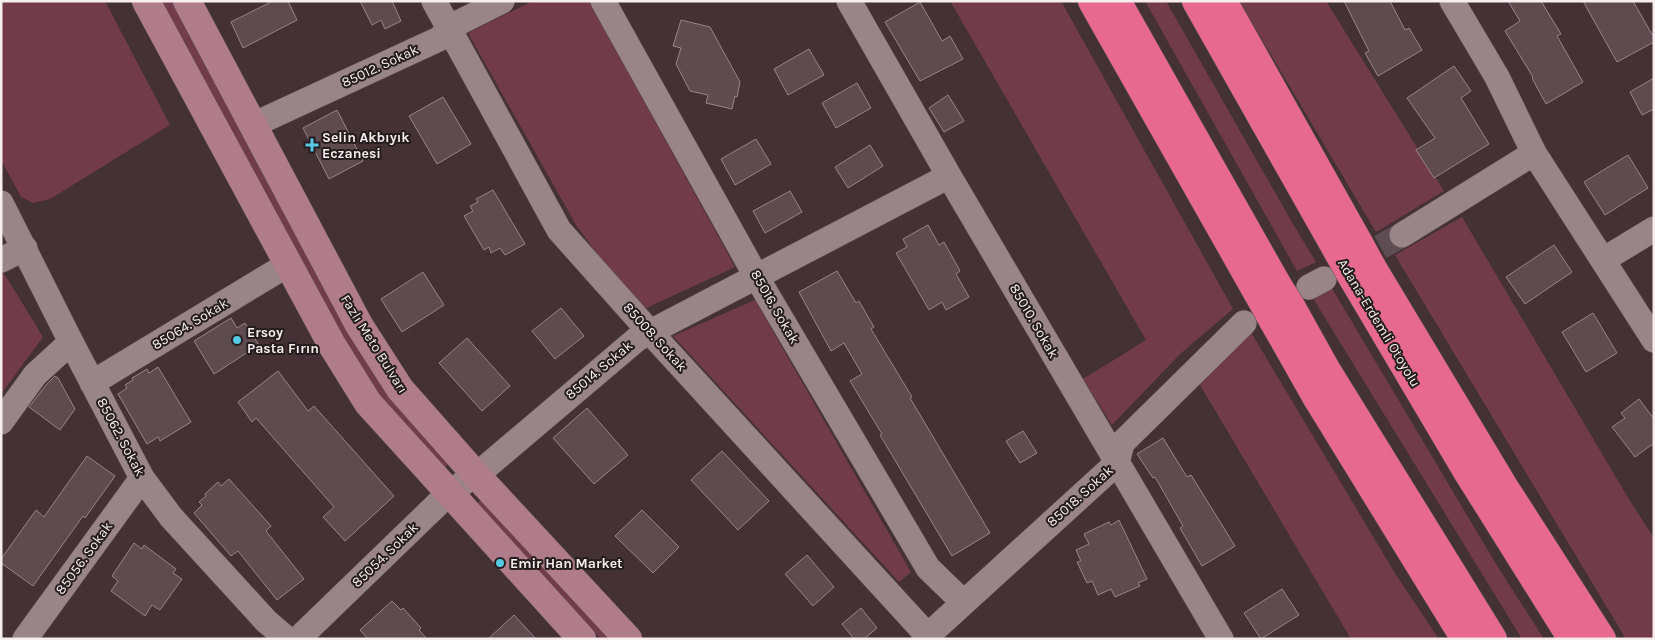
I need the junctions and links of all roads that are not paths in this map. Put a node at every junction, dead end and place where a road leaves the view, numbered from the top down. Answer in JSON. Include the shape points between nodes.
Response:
{"nodes":[{"id":1,"x":146,"y":1,"type":"edge"},
{"id":2,"x":187,"y":1,"type":"edge"},
{"id":3,"x":434,"y":1,"type":"edge"},
{"id":4,"x":502,"y":1,"type":"edge"},
{"id":5,"x":603,"y":1,"type":"edge"},
{"id":6,"x":849,"y":1,"type":"edge"},
{"id":7,"x":1092,"y":1,"type":"edge"},
{"id":8,"x":1117,"y":1,"type":"edge"},
{"id":9,"x":1196,"y":1,"type":"edge"},
{"id":10,"x":1223,"y":1,"type":"edge"},
{"id":11,"x":1452,"y":1,"type":"edge"},
{"id":12,"x":448,"y":28,"type":"junction"},
{"id":13,"x":254,"y":125,"type":"junction"},
{"id":14,"x":1534,"y":154,"type":"junction"},
{"id":15,"x":949,"y":176,"type":"junction"},
{"id":16,"x":1,"y":203,"type":"edge"},
{"id":17,"x":1654,"y":229,"type":"edge"},
{"id":18,"x":1402,"y":235,"type":"tunnel mouth"},
{"id":19,"x":25,"y":248,"type":"junction"},
{"id":20,"x":1,"y":260,"type":"edge"},
{"id":21,"x":1603,"y":260,"type":"junction"},
{"id":22,"x":1355,"y":261,"type":"junction"},
{"id":23,"x":289,"y":266,"type":"junction"},
{"id":24,"x":756,"y":276,"type":"junction"},
{"id":25,"x":1268,"y":289,"type":"junction"},
{"id":26,"x":1282,"y":314,"type":"junction"},
{"id":27,"x":1244,"y":323,"type":"dead end"},
{"id":28,"x":649,"y":332,"type":"junction"},
{"id":29,"x":1654,"y":340,"type":"edge"},
{"id":30,"x":71,"y":342,"type":"junction"},
{"id":31,"x":92,"y":383,"type":"junction"},
{"id":32,"x":1,"y":422,"type":"edge"},
{"id":33,"x":1117,"y":463,"type":"junction"},
{"id":34,"x":476,"y":475,"type":"junction"},
{"id":35,"x":142,"y":478,"type":"junction"},
{"id":36,"x":450,"y":493,"type":"junction"},
{"id":37,"x":963,"y":602,"type":"junction"},
{"id":38,"x":1210,"y":634,"type":"edge"},
{"id":39,"x":926,"y":637,"type":"edge"},
{"id":40,"x":25,"y":639,"type":"edge"},
{"id":41,"x":287,"y":639,"type":"edge"},
{"id":42,"x":298,"y":639,"type":"edge"},
{"id":43,"x":582,"y":639,"type":"edge"},
{"id":44,"x":628,"y":639,"type":"edge"},
{"id":45,"x":1465,"y":639,"type":"edge"},
{"id":46,"x":1493,"y":639,"type":"edge"},
{"id":47,"x":1572,"y":639,"type":"edge"},
{"id":48,"x":1602,"y":639,"type":"edge"}],
"edges":[{"from":1,"to":23,"type":"main road"},
{"from":2,"to":13,"type":"main road","name":"Fazlı Meto Bulvarı"},
{"from":3,"to":12,"type":"street","name":"85008. Sokak"},
{"from":4,"to":12,"type":"street","name":"85012. Sokak"},
{"from":5,"to":24,"type":"street","name":"85016. Sokak"},
{"from":6,"to":15,"type":"street","name":"85010. Sokak"},
{"from":7,"to":25,"type":"highway"},
{"from":8,"to":25,"type":"highway"},
{"from":9,"to":22,"type":"highway","name":"Adana-Erdemli Otoyolu"},
{"from":10,"to":22,"type":"highway"},
{"from":11,"to":14,"type":"street","via":[[1497,77]]},
{"from":12,"to":13,"type":"street","name":"85012. Sokak","via":[[442,38]]},
{"from":12,"to":28,"type":"street","name":"85008. Sokak","via":[[559,230]]},
{"from":13,"to":34,"type":"main road","name":"Fazlı Meto Bulvarı","via":[[359,325],[400,389]]},
{"from":14,"to":18,"type":"street"},
{"from":14,"to":21,"type":"street"},
{"from":15,"to":24,"type":"street","name":"85014. Sokak"},
{"from":15,"to":33,"type":"street","name":"85010. Sokak"},
{"from":16,"to":19,"type":"street","name":"85062. Sokak"},
{"from":17,"to":21,"type":"street"},
{"from":19,"to":20,"type":"street"},
{"from":19,"to":30,"type":"street","name":"85062. Sokak"},
{"from":21,"to":29,"type":"street"},
{"from":22,"to":47,"type":"highway","name":"Adana-Erdemli Otoyolu","via":[[1468,473]]},
{"from":22,"to":48,"type":"highway"},
{"from":23,"to":31,"type":"street","name":"85064. Sokak"},
{"from":23,"to":36,"type":"main road","via":[[368,403]]},
{"from":24,"to":28,"type":"street","name":"85014. Sokak"},
{"from":24,"to":37,"type":"street","name":"85016. Sokak","via":[[928,568]]},
{"from":25,"to":26,"type":"highway","bridge":true},
{"from":26,"to":45,"type":"highway","via":[[1318,400]]},
{"from":26,"to":46,"type":"highway","via":[[1326,369]]},
{"from":27,"to":33,"type":"street","name":"85018. Sokak","via":[[1122,443]]},
{"from":28,"to":34,"type":"street","name":"85014. Sokak"},
{"from":28,"to":39,"type":"street","name":"85008. Sokak"},
{"from":30,"to":31,"type":"street","name":"85062. Sokak"},
{"from":30,"to":32,"type":"street","via":[[35,375]]},
{"from":31,"to":35,"type":"street","name":"85062. Sokak"},
{"from":33,"to":37,"type":"street","name":"85018. Sokak"},
{"from":33,"to":38,"type":"street","name":"85010. Sokak"},
{"from":34,"to":36,"type":"street","name":"85054. Sokak"},
{"from":34,"to":44,"type":"main road","name":"Fazlı Meto Bulvarı"},
{"from":35,"to":40,"type":"street","name":"85056. Sokak"},
{"from":35,"to":41,"type":"street","name":"85062. Sokak","via":[[177,524],[266,621]]},
{"from":36,"to":42,"type":"street","name":"85054. Sokak"},
{"from":36,"to":43,"type":"main road"},
{"from":37,"to":39,"type":"street","name":"85018. Sokak"}]}
